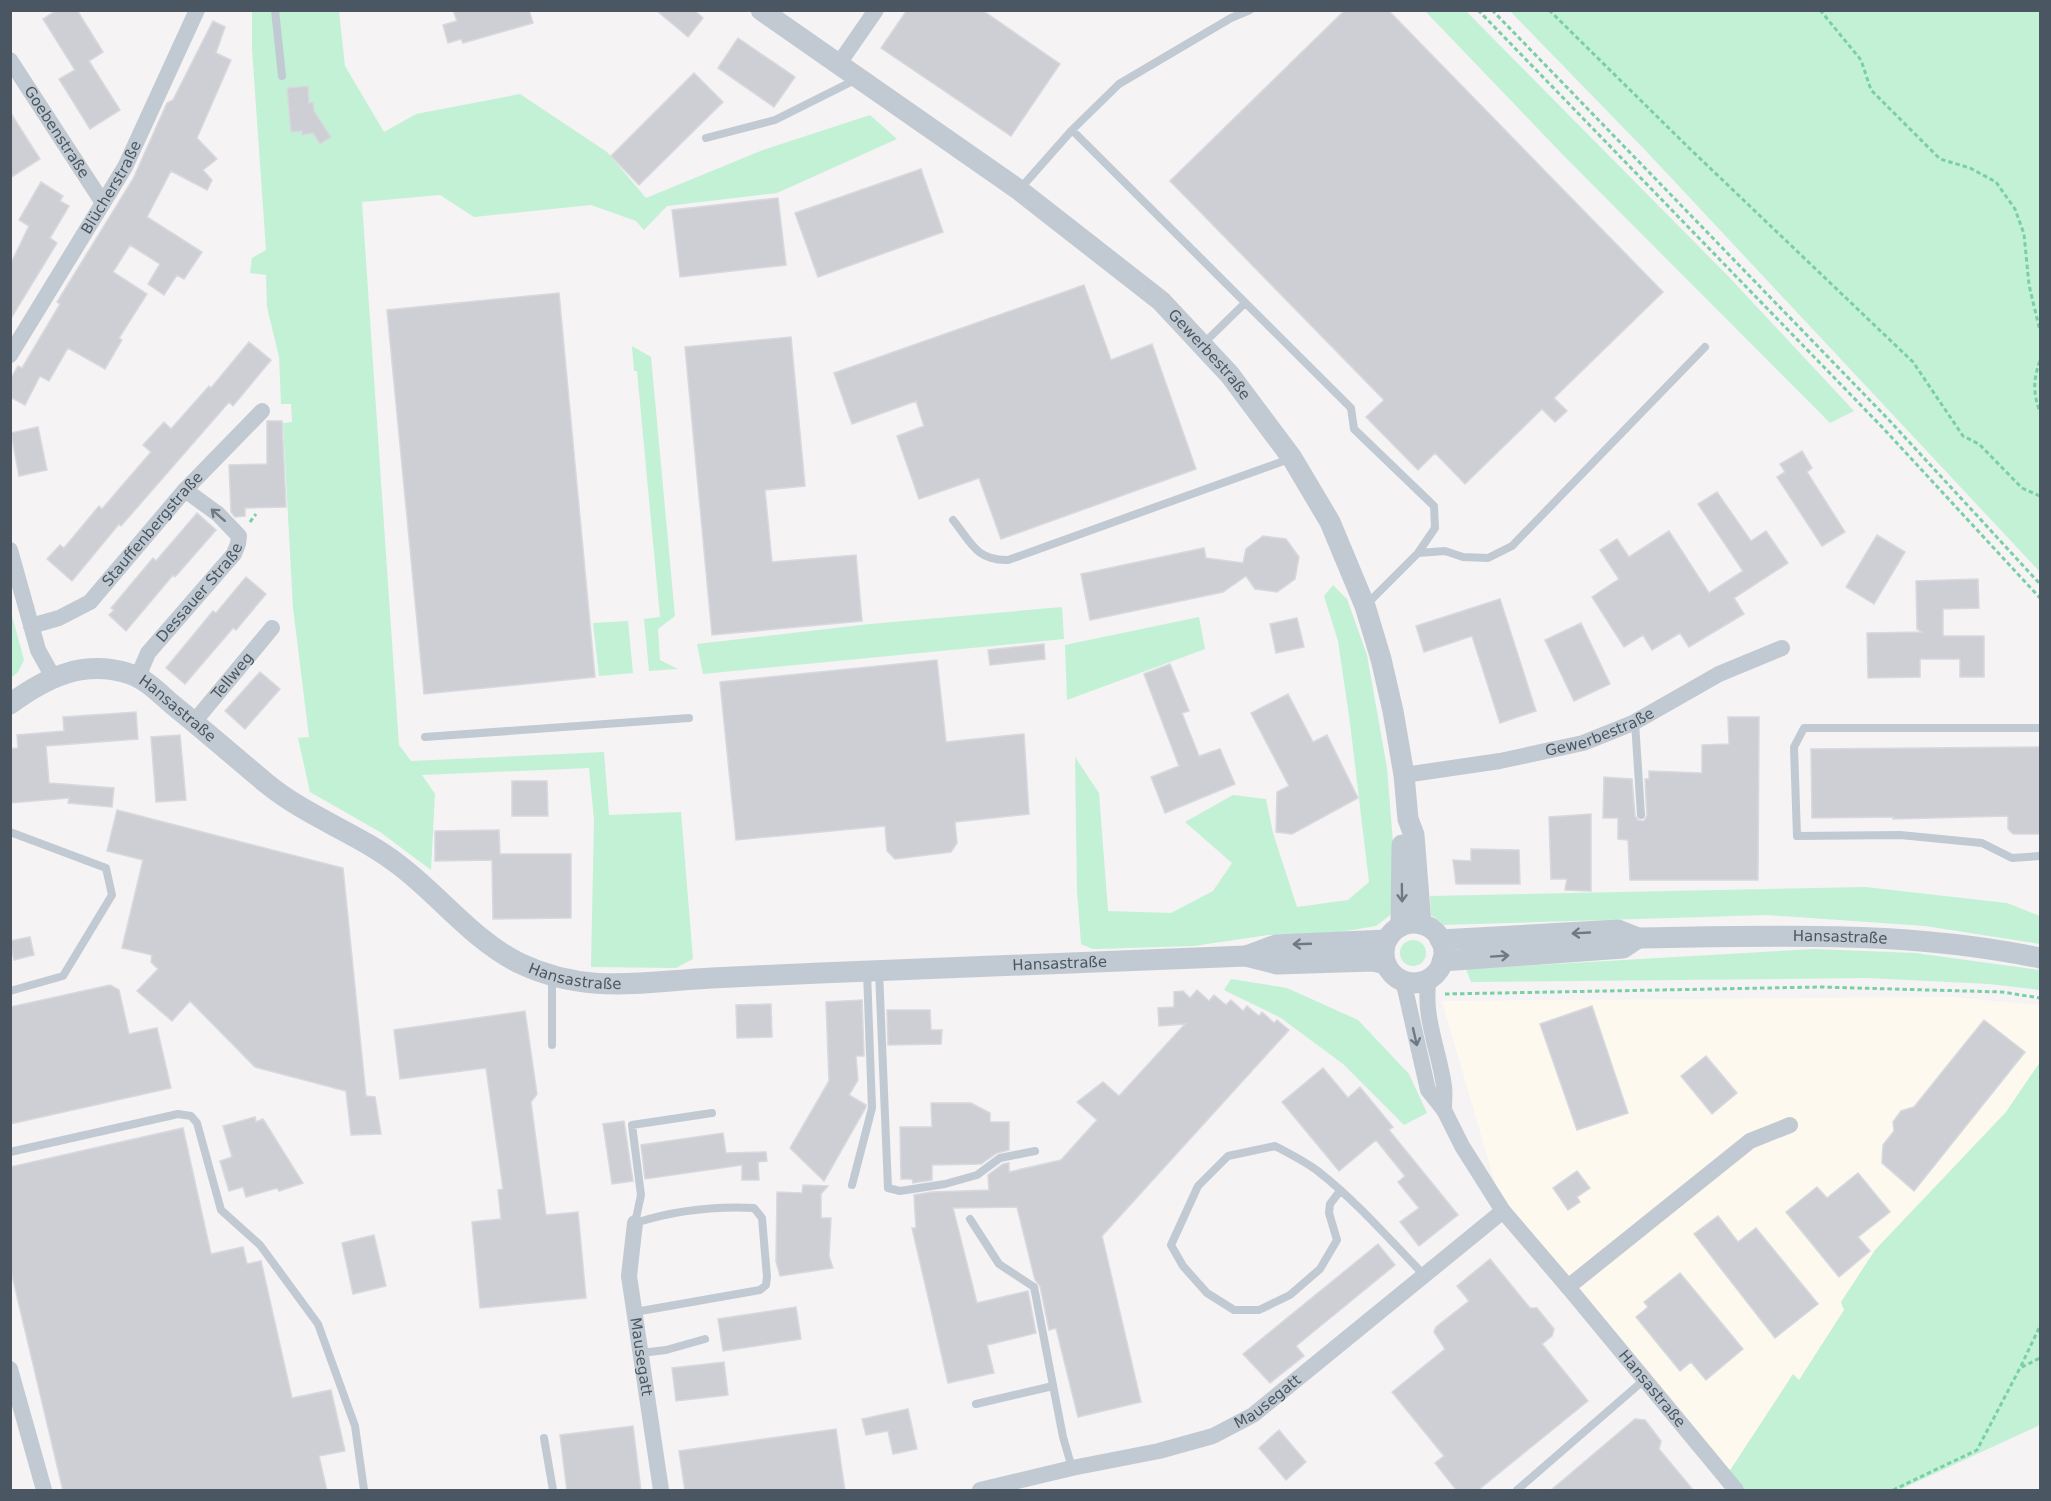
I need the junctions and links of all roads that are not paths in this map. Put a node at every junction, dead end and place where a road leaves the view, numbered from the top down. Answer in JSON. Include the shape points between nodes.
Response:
{"nodes":[{"id":1,"x":197,"y":10,"type":"edge"},
{"id":2,"x":275,"y":10,"type":"edge"},
{"id":3,"x":761,"y":10,"type":"edge"},
{"id":4,"x":876,"y":10,"type":"edge"},
{"id":5,"x":1250,"y":10,"type":"edge"},
{"id":6,"x":10,"y":60,"type":"edge"},
{"id":7,"x":838,"y":65,"type":"junction"},
{"id":8,"x":282,"y":76,"type":"dead end"},
{"id":9,"x":858,"y":78,"type":"junction"},
{"id":10,"x":1072,"y":130,"type":"junction"},
{"id":11,"x":706,"y":138,"type":"dead end"},
{"id":12,"x":1018,"y":190,"type":"junction"},
{"id":13,"x":103,"y":203,"type":"junction"},
{"id":14,"x":1245,"y":303,"type":"junction"},
{"id":15,"x":1202,"y":345,"type":"junction"},
{"id":16,"x":1705,"y":347,"type":"dead end"},
{"id":17,"x":12,"y":348,"type":"edge"},
{"id":18,"x":262,"y":411,"type":"dead end"},
{"id":19,"x":1292,"y":458,"type":"junction"},
{"id":20,"x":185,"y":490,"type":"junction"},
{"id":21,"x":953,"y":520,"type":"dead end"},
{"id":22,"x":10,"y":550,"type":"edge"},
{"id":23,"x":1418,"y":553,"type":"junction"},
{"id":24,"x":1365,"y":606,"type":"junction"},
{"id":25,"x":31,"y":626,"type":"junction"},
{"id":26,"x":272,"y":628,"type":"dead end"},
{"id":27,"x":1782,"y":648,"type":"dead end"},
{"id":28,"x":52,"y":677,"type":"junction"},
{"id":29,"x":140,"y":677,"type":"junction"},
{"id":30,"x":10,"y":704,"type":"edge"},
{"id":31,"x":689,"y":718,"type":"dead end"},
{"id":32,"x":194,"y":722,"type":"junction"},
{"id":33,"x":1635,"y":722,"type":"junction"},
{"id":34,"x":2040,"y":728,"type":"edge"},
{"id":35,"x":425,"y":737,"type":"dead end"},
{"id":36,"x":1404,"y":776,"type":"junction"},
{"id":37,"x":1641,"y":815,"type":"dead end"},
{"id":38,"x":10,"y":832,"type":"edge"},
{"id":39,"x":2040,"y":856,"type":"edge"},
{"id":40,"x":1403,"y":930,"type":"junction"},
{"id":41,"x":1638,"y":938,"type":"junction"},
{"id":42,"x":1440,"y":940,"type":"junction"},
{"id":43,"x":1246,"y":956,"type":"junction"},
{"id":44,"x":2040,"y":958,"type":"edge"},
{"id":45,"x":1386,"y":964,"type":"junction"},
{"id":46,"x":1436,"y":970,"type":"junction"},
{"id":47,"x":873,"y":971,"type":"junction"},
{"id":48,"x":552,"y":976,"type":"junction"},
{"id":49,"x":1403,"y":980,"type":"junction"},
{"id":50,"x":10,"y":991,"type":"edge"},
{"id":51,"x":552,"y":1045,"type":"dead end"},
{"id":52,"x":1444,"y":1110,"type":"junction"},
{"id":53,"x":712,"y":1113,"type":"dead end"},
{"id":54,"x":1790,"y":1125,"type":"dead end"},
{"id":55,"x":1035,"y":1151,"type":"dead end"},
{"id":56,"x":10,"y":1152,"type":"edge"},
{"id":57,"x":852,"y":1185,"type":"dead end"},
{"id":58,"x":1340,"y":1191,"type":"junction"},
{"id":59,"x":1503,"y":1211,"type":"junction"},
{"id":60,"x":970,"y":1219,"type":"dead end"},
{"id":61,"x":635,"y":1223,"type":"junction"},
{"id":62,"x":1424,"y":1275,"type":"junction"},
{"id":63,"x":1568,"y":1287,"type":"junction"},
{"id":64,"x":635,"y":1312,"type":"junction"},
{"id":65,"x":705,"y":1339,"type":"dead end"},
{"id":66,"x":641,"y":1353,"type":"junction"},
{"id":67,"x":10,"y":1369,"type":"edge"},
{"id":68,"x":1644,"y":1380,"type":"junction"},
{"id":69,"x":1053,"y":1386,"type":"junction"},
{"id":70,"x":15,"y":1404,"type":"edge"},
{"id":71,"x":976,"y":1404,"type":"dead end"},
{"id":72,"x":544,"y":1438,"type":"dead end"},
{"id":73,"x":1072,"y":1468,"type":"junction"},
{"id":74,"x":44,"y":1491,"type":"edge"},
{"id":75,"x":364,"y":1491,"type":"edge"},
{"id":76,"x":552,"y":1491,"type":"edge"},
{"id":77,"x":661,"y":1491,"type":"edge"},
{"id":78,"x":980,"y":1491,"type":"edge"},
{"id":79,"x":1517,"y":1491,"type":"edge"},
{"id":80,"x":1736,"y":1491,"type":"edge"}],
"edges":[{"from":1,"to":13,"type":"street","name":"Blücherstraße","via":[[125,166]]},
{"from":2,"to":8,"type":"lane"},
{"from":3,"to":7,"type":"street","name":"Gewerbestraße"},
{"from":4,"to":7,"type":"street"},
{"from":5,"to":10,"type":"lane","via":[[1119,84]]},
{"from":6,"to":13,"type":"street","name":"Goebenstraße"},
{"from":7,"to":9,"type":"street","name":"Gewerbestraße"},
{"from":9,"to":11,"type":"lane","via":[[776,120]]},
{"from":9,"to":12,"type":"street","name":"Gewerbestraße"},
{"from":10,"to":12,"type":"lane"},
{"from":10,"to":14,"type":"lane"},
{"from":12,"to":15,"type":"street","name":"Gewerbestraße","via":[[1161,301]]},
{"from":13,"to":17,"type":"street","name":"Blücherstraße"},
{"from":14,"to":15,"type":"lane"},
{"from":14,"to":23,"type":"lane","via":[[1350,408],[1354,429],[1434,506],[1435,528]]},
{"from":15,"to":19,"type":"street","name":"Gewerbestraße","via":[[1230,375]]},
{"from":16,"to":23,"type":"lane","via":[[1512,546],[1488,558],[1463,557],[1445,551]]},
{"from":18,"to":20,"type":"street","name":"Stauffenbergstraße"},
{"from":19,"to":21,"type":"lane","via":[[1008,560],[981,556]]},
{"from":19,"to":24,"type":"street","name":"Gewerbestraße","via":[[1329,522]]},
{"from":20,"to":25,"type":"street","name":"Stauffenbergstraße","via":[[90,602],[59,618]]},
{"from":29,"to":20,"type":"street","name":"Dessauer Straße","one_way":true,"via":[[148,653],[234,554],[238,544],[239,536],[228,524]]},
{"from":22,"to":25,"type":"street"},
{"from":23,"to":24,"type":"lane"},
{"from":24,"to":36,"type":"street","name":"Gewerbestraße","via":[[1393,711]]},
{"from":25,"to":28,"type":"street"},
{"from":26,"to":32,"type":"street","name":"Tellweg"},
{"from":27,"to":33,"type":"street","name":"Gewerbestraße","via":[[1719,674]]},
{"from":28,"to":29,"type":"street","name":"Hansastraße","via":[[96,668]]},
{"from":28,"to":30,"type":"street","name":"Hansastraße"},
{"from":29,"to":32,"type":"street","name":"Hansastraße"},
{"from":31,"to":35,"type":"lane"},
{"from":32,"to":48,"type":"street","name":"Hansastraße","via":[[271,788],[399,864],[509,958]]},
{"from":33,"to":36,"type":"street","name":"Gewerbestraße","via":[[1577,744]]},
{"from":33,"to":37,"type":"lane"},
{"from":34,"to":39,"type":"lane","via":[[1804,728],[1794,747],[1797,836],[1900,835],[1982,843],[2012,858]]},
{"from":36,"to":40,"type":"street","name":"Gewerbestraße","via":[[1408,819],[1414,835]]},
{"from":38,"to":50,"type":"lane","via":[[106,868],[112,896],[63,976]]},
{"from":40,"to":42,"type":"street","via":[[1436,933]]},
{"from":40,"to":43,"type":"street","name":"Hansastraße","one_way":true,"via":[[1276,945]]},
{"from":40,"to":45,"type":"street","via":[[1384,956]]},
{"from":41,"to":42,"type":"street","name":"Hansastraße","one_way":true,"via":[[1618,930]]},
{"from":41,"to":44,"type":"street","name":"Hansastraße","via":[[1815,935],[1912,939]]},
{"from":46,"to":41,"type":"street","name":"Hansastraße","one_way":true,"via":[[1623,948]]},
{"from":42,"to":46,"type":"street","name":"Hansastraße","via":[[1443,954]]},
{"from":43,"to":45,"type":"street","name":"Hansastraße","via":[[1277,964]]},
{"from":43,"to":47,"type":"street","name":"Hansastraße"},
{"from":45,"to":49,"type":"street"},
{"from":46,"to":49,"type":"street","name":"Hansastraße","via":[[1412,982]]},
{"from":46,"to":52,"type":"street","name":"Hansastraße","via":[[1427,991],[1444,1086]]},
{"from":47,"to":48,"type":"street","name":"Hansastraße","via":[[604,985]]},
{"from":47,"to":55,"type":"lane","via":[[888,1188],[900,1191],[945,1184],[977,1174],[1000,1158]]},
{"from":47,"to":57,"type":"lane","via":[[872,1108]]},
{"from":48,"to":51,"type":"lane"},
{"from":49,"to":52,"type":"street","name":"Hansastraße","one_way":true,"via":[[1428,1090]]},
{"from":52,"to":59,"type":"street","name":"Hansastraße"},
{"from":53,"to":61,"type":"lane","via":[[632,1125],[641,1195]]},
{"from":54,"to":63,"type":"street","via":[[1750,1141]]},
{"from":56,"to":75,"type":"lane","via":[[178,1114],[191,1116],[197,1123],[221,1210],[260,1245],[318,1324],[355,1426]]},
{"from":58,"to":58,"type":"lane","via":[[1318,1171],[1275,1146],[1228,1156],[1198,1186],[1171,1245],[1207,1293],[1234,1310],[1259,1310],[1290,1295],[1320,1269],[1337,1240],[1329,1213],[1330,1204]]},
{"from":58,"to":62,"type":"lane"},
{"from":59,"to":62,"type":"street","name":"Mausegatt"},
{"from":59,"to":63,"type":"street","name":"Hansastraße"},
{"from":60,"to":69,"type":"lane","via":[[999,1264],[1034,1287]]},
{"from":61,"to":64,"type":"street","name":"Mausegatt","via":[[629,1276]]},
{"from":61,"to":64,"type":"lane","via":[[664,1214],[754,1208],[762,1218],[767,1278],[766,1286],[760,1290]]},
{"from":62,"to":73,"type":"street","name":"Mausegatt","via":[[1253,1415],[1213,1436]]},
{"from":63,"to":68,"type":"street","name":"Hansastraße"},
{"from":64,"to":66,"type":"street","name":"Mausegatt"},
{"from":65,"to":66,"type":"lane"},
{"from":66,"to":77,"type":"street","name":"Mausegatt"},
{"from":67,"to":70,"type":"street"},
{"from":68,"to":79,"type":"lane"},
{"from":68,"to":80,"type":"street","name":"Hansastraße"},
{"from":69,"to":71,"type":"lane"},
{"from":69,"to":73,"type":"lane"},
{"from":70,"to":74,"type":"street"},
{"from":72,"to":76,"type":"lane"},
{"from":73,"to":78,"type":"street","name":"Mausegatt"}]}
